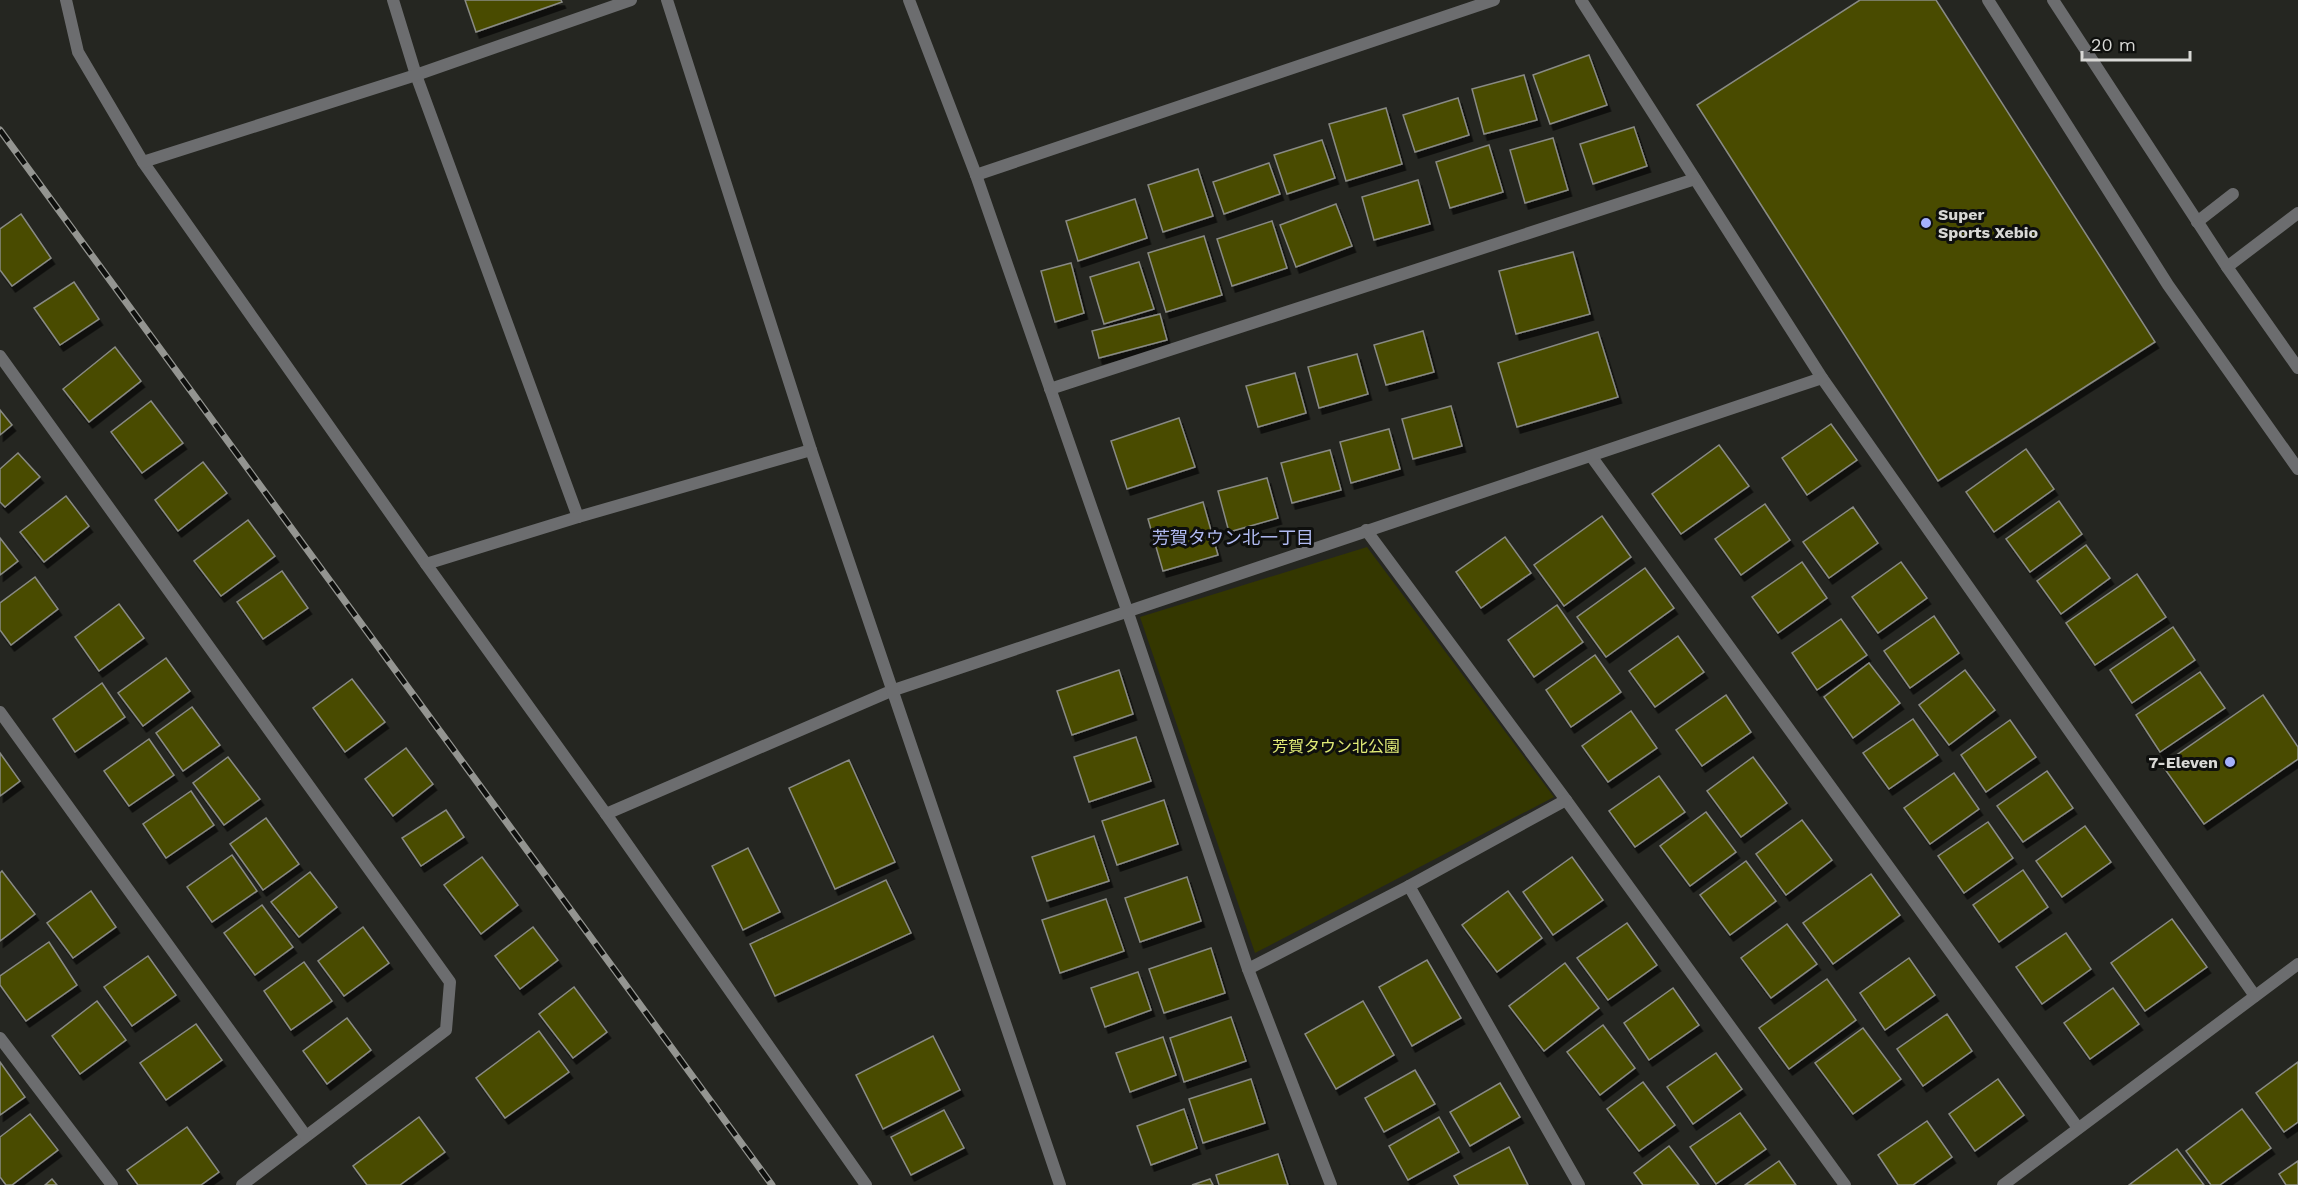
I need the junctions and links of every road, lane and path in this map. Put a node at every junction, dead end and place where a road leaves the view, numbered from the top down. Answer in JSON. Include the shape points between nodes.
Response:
{"nodes":[{"id":1,"x":66,"y":0,"type":"edge"},
{"id":2,"x":393,"y":0,"type":"edge"},
{"id":3,"x":631,"y":0,"type":"edge"},
{"id":4,"x":667,"y":0,"type":"edge"},
{"id":5,"x":909,"y":0,"type":"edge"},
{"id":6,"x":1494,"y":0,"type":"edge"},
{"id":7,"x":1581,"y":0,"type":"edge"},
{"id":8,"x":1988,"y":0,"type":"edge"},
{"id":9,"x":2053,"y":0,"type":"edge"},
{"id":10,"x":416,"y":75,"type":"junction"},
{"id":11,"x":143,"y":162,"type":"junction"},
{"id":12,"x":976,"y":175,"type":"junction"},
{"id":13,"x":1695,"y":179,"type":"junction"},
{"id":14,"x":2233,"y":194,"type":"dead end"},
{"id":15,"x":2298,"y":213,"type":"edge"},
{"id":16,"x":2197,"y":222,"type":"junction"},
{"id":17,"x":2227,"y":267,"type":"junction"},
{"id":18,"x":0,"y":356,"type":"edge"},
{"id":19,"x":2298,"y":368,"type":"edge"},
{"id":20,"x":1822,"y":378,"type":"junction"},
{"id":21,"x":1050,"y":389,"type":"junction"},
{"id":22,"x":811,"y":450,"type":"junction"},
{"id":23,"x":1591,"y":456,"type":"junction"},
{"id":24,"x":2298,"y":469,"type":"edge"},
{"id":25,"x":578,"y":517,"type":"junction"},
{"id":26,"x":1366,"y":530,"type":"junction"},
{"id":27,"x":426,"y":564,"type":"junction"},
{"id":28,"x":1127,"y":610,"type":"junction"},
{"id":29,"x":891,"y":691,"type":"junction"},
{"id":30,"x":0,"y":712,"type":"edge"},
{"id":31,"x":1566,"y":800,"type":"junction"},
{"id":32,"x":606,"y":814,"type":"junction"},
{"id":33,"x":1409,"y":886,"type":"junction"},
{"id":34,"x":2298,"y":964,"type":"edge"},
{"id":35,"x":1248,"y":969,"type":"junction"},
{"id":36,"x":2255,"y":996,"type":"junction"},
{"id":37,"x":0,"y":1038,"type":"edge"},
{"id":38,"x":2078,"y":1128,"type":"junction"},
{"id":39,"x":306,"y":1136,"type":"junction"},
{"id":40,"x":112,"y":1185,"type":"edge"},
{"id":41,"x":242,"y":1185,"type":"edge"},
{"id":42,"x":866,"y":1185,"type":"edge"},
{"id":43,"x":1060,"y":1185,"type":"edge"},
{"id":44,"x":1331,"y":1185,"type":"edge"},
{"id":45,"x":1579,"y":1185,"type":"edge"},
{"id":46,"x":1845,"y":1185,"type":"edge"},
{"id":47,"x":2003,"y":1185,"type":"edge"}],
"edges":[{"from":1,"to":11,"type":"street","via":[[78,52]]},
{"from":2,"to":10,"type":"street"},
{"from":3,"to":10,"type":"street"},
{"from":4,"to":22,"type":"street"},
{"from":5,"to":12,"type":"street"},
{"from":6,"to":12,"type":"street"},
{"from":7,"to":13,"type":"street"},
{"from":8,"to":24,"type":"street","via":[[2168,285]]},
{"from":9,"to":16,"type":"street"},
{"from":10,"to":11,"type":"street"},
{"from":10,"to":25,"type":"street"},
{"from":11,"to":27,"type":"street"},
{"from":12,"to":21,"type":"street"},
{"from":13,"to":20,"type":"street"},
{"from":13,"to":21,"type":"street"},
{"from":14,"to":16,"type":"street"},
{"from":15,"to":17,"type":"street"},
{"from":16,"to":17,"type":"street"},
{"from":17,"to":19,"type":"street"},
{"from":18,"to":39,"type":"street","via":[[450,982],[446,1030]]},
{"from":20,"to":23,"type":"street"},
{"from":20,"to":36,"type":"street"},
{"from":21,"to":28,"type":"street"},
{"from":22,"to":25,"type":"street"},
{"from":22,"to":29,"type":"street"},
{"from":23,"to":26,"type":"street"},
{"from":23,"to":38,"type":"street"},
{"from":25,"to":27,"type":"street"},
{"from":26,"to":28,"type":"street"},
{"from":26,"to":31,"type":"street"},
{"from":27,"to":32,"type":"street"},
{"from":28,"to":29,"type":"street"},
{"from":28,"to":35,"type":"street"},
{"from":29,"to":32,"type":"street"},
{"from":29,"to":43,"type":"street"},
{"from":30,"to":39,"type":"street"},
{"from":31,"to":33,"type":"street"},
{"from":31,"to":46,"type":"street"},
{"from":32,"to":42,"type":"street"},
{"from":33,"to":35,"type":"street"},
{"from":33,"to":45,"type":"street"},
{"from":34,"to":36,"type":"street"},
{"from":35,"to":44,"type":"street"},
{"from":36,"to":38,"type":"street"},
{"from":37,"to":40,"type":"street"},
{"from":38,"to":47,"type":"street"},
{"from":39,"to":41,"type":"street"}]}
